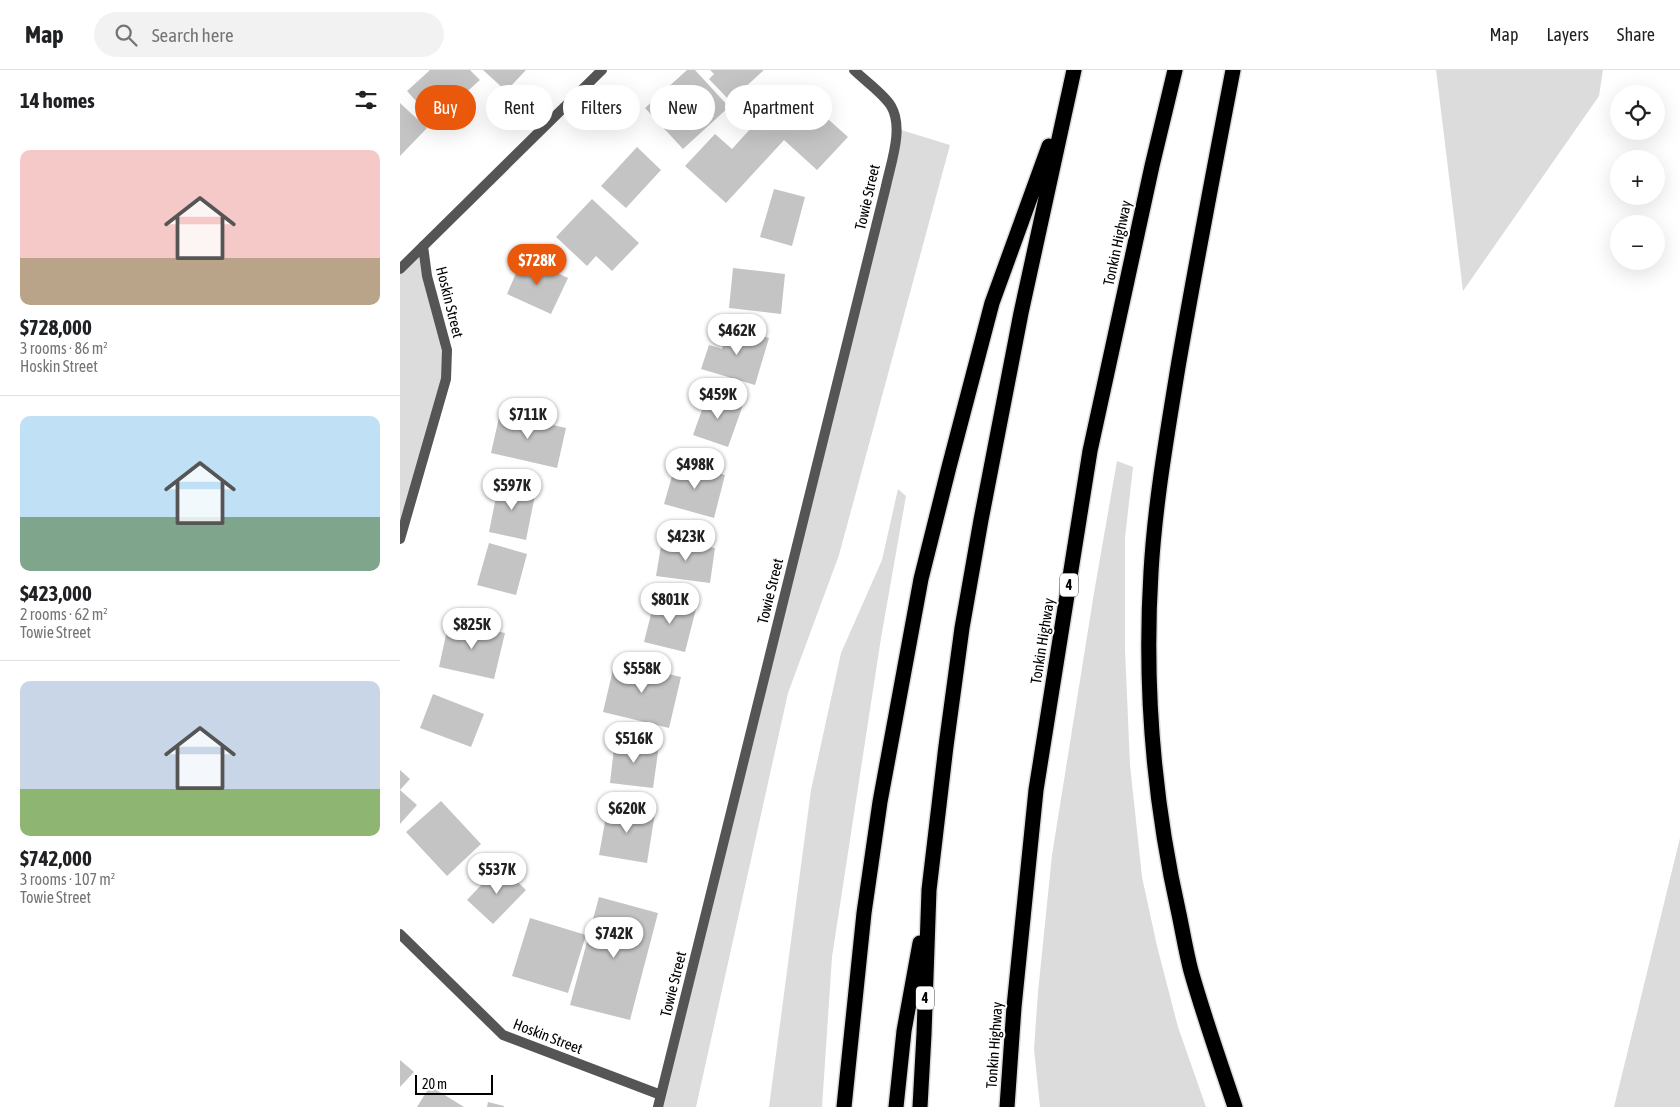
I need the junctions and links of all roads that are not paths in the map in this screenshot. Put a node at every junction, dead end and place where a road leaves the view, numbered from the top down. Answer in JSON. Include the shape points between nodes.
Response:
{"nodes":[{"id":1,"x":602,"y":70,"type":"edge"},
{"id":2,"x":854,"y":70,"type":"edge"},
{"id":3,"x":1074,"y":70,"type":"edge"},
{"id":4,"x":1175,"y":70,"type":"edge"},
{"id":5,"x":1233,"y":70,"type":"edge"},
{"id":6,"x":1069,"y":91,"type":"junction"},
{"id":7,"x":423,"y":246,"type":"junction"},
{"id":8,"x":400,"y":269,"type":"edge"},
{"id":9,"x":400,"y":539,"type":"edge"},
{"id":10,"x":929,"y":890,"type":"junction"},
{"id":11,"x":400,"y":934,"type":"edge"},
{"id":12,"x":661,"y":1095,"type":"junction"},
{"id":13,"x":658,"y":1107,"type":"edge"},
{"id":14,"x":844,"y":1107,"type":"edge"},
{"id":15,"x":896,"y":1107,"type":"edge"},
{"id":16,"x":920,"y":1107,"type":"edge"},
{"id":17,"x":1007,"y":1107,"type":"edge"},
{"id":18,"x":1235,"y":1107,"type":"edge"}],
"edges":[{"from":1,"to":7,"type":"street"},
{"from":2,"to":12,"type":"street","name":"Towie Street","via":[[890,104],[898,129]]},
{"from":3,"to":6,"type":"highway","number":"4"},
{"from":4,"to":17,"type":"highway","name":"Tonkin Highway","number":"4","via":[[1090,451],[1036,790]]},
{"from":5,"to":18,"type":"highway","via":[[1167,430],[1151,572],[1149,634],[1158,801],[1171,882],[1191,969]]},
{"from":6,"to":10,"type":"highway","number":"4","via":[[979,529],[962,628]]},
{"from":6,"to":14,"type":"highway","via":[[992,303],[921,579],[893,728],[864,913]]},
{"from":7,"to":8,"type":"street"},
{"from":7,"to":9,"type":"street","name":"Hoskin Street","via":[[427,276],[447,350],[446,379]]},
{"from":10,"to":15,"type":"highway","via":[[904,1031]]},
{"from":10,"to":16,"type":"highway","number":"4"},
{"from":11,"to":12,"type":"street","name":"Hoskin Street","via":[[503,1035]]},
{"from":12,"to":13,"type":"street","name":"Towie Street"}]}
